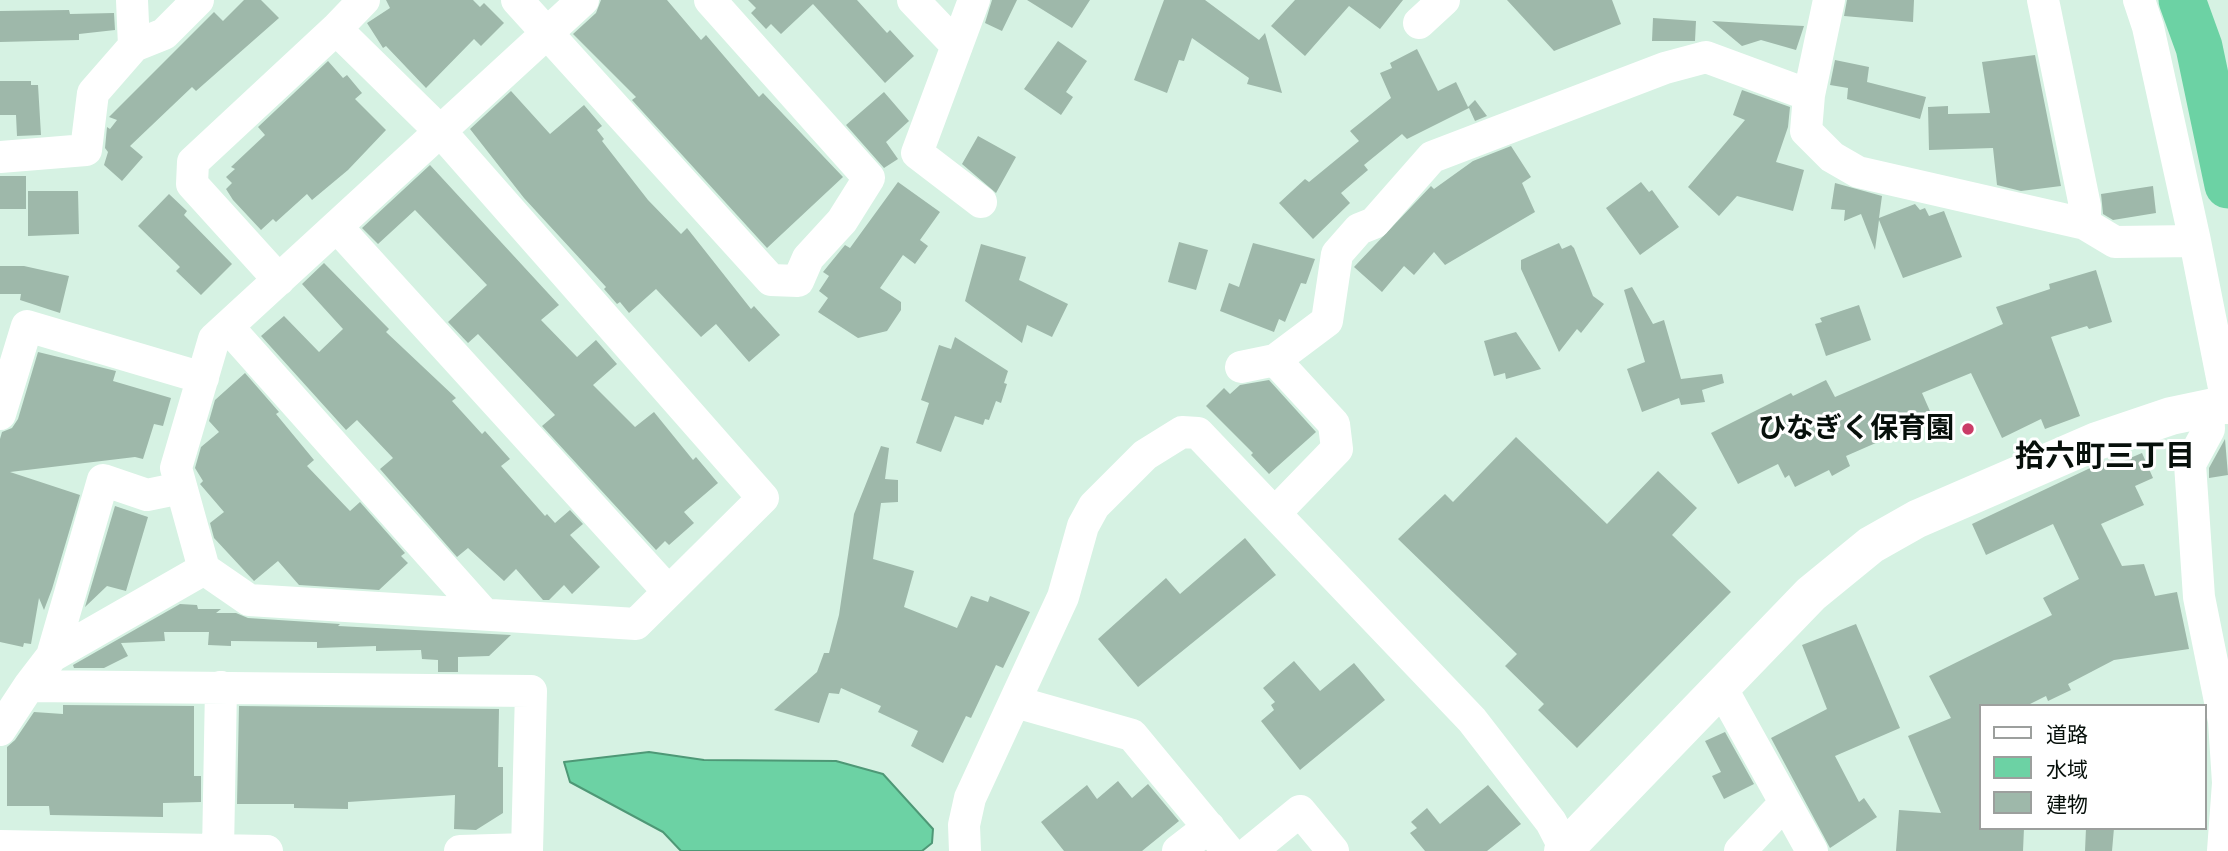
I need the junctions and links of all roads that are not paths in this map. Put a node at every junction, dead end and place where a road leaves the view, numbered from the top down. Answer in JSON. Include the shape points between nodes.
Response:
{"nodes":[{"id":1,"x":132,"y":0,"type":"edge"},
{"id":2,"x":198,"y":0,"type":"edge"},
{"id":3,"x":517,"y":0,"type":"edge"},
{"id":4,"x":583,"y":0,"type":"edge"},
{"id":5,"x":709,"y":0,"type":"edge"},
{"id":6,"x":913,"y":0,"type":"edge"},
{"id":7,"x":974,"y":0,"type":"edge"},
{"id":8,"x":1444,"y":0,"type":"edge"},
{"id":9,"x":1829,"y":0,"type":"edge"},
{"id":10,"x":2043,"y":0,"type":"edge"},
{"id":11,"x":2139,"y":0,"type":"edge"},
{"id":12,"x":358,"y":2,"type":"edge"},
{"id":13,"x":1419,"y":23,"type":"dead end"},
{"id":14,"x":336,"y":29,"type":"junction"},
{"id":15,"x":547,"y":33,"type":"junction"},
{"id":16,"x":134,"y":46,"type":"junction"},
{"id":17,"x":957,"y":46,"type":"junction"},
{"id":18,"x":1808,"y":95,"type":"junction"},
{"id":19,"x":441,"y":132,"type":"junction"},
{"id":20,"x":0,"y":157,"type":"edge"},
{"id":21,"x":981,"y":202,"type":"dead end"},
{"id":22,"x":2085,"y":224,"type":"junction"},
{"id":23,"x":337,"y":227,"type":"junction"},
{"id":24,"x":2195,"y":241,"type":"junction"},
{"id":25,"x":279,"y":280,"type":"junction"},
{"id":26,"x":228,"y":327,"type":"junction"},
{"id":27,"x":1275,"y":360,"type":"junction"},
{"id":28,"x":1241,"y":367,"type":"dead end"},
{"id":29,"x":203,"y":378,"type":"junction"},
{"id":30,"x":2223,"y":406,"type":"edge"},
{"id":31,"x":0,"y":414,"type":"edge"},
{"id":32,"x":181,"y":488,"type":"junction"},
{"id":33,"x":1275,"y":513,"type":"junction"},
{"id":34,"x":204,"y":569,"type":"junction"},
{"id":35,"x":668,"y":591,"type":"junction"},
{"id":36,"x":484,"y":614,"type":"junction"},
{"id":37,"x":52,"y":656,"type":"junction"},
{"id":38,"x":2220,"y":669,"type":"edge"},
{"id":39,"x":29,"y":685,"type":"junction"},
{"id":40,"x":221,"y":687,"type":"junction"},
{"id":41,"x":1718,"y":692,"type":"junction"},
{"id":42,"x":1016,"y":702,"type":"junction"},
{"id":43,"x":0,"y":730,"type":"edge"},
{"id":44,"x":1786,"y":803,"type":"junction"},
{"id":45,"x":1209,"y":827,"type":"junction"},
{"id":46,"x":0,"y":846,"type":"edge"},
{"id":47,"x":218,"y":850,"type":"edge"},
{"id":48,"x":527,"y":850,"type":"edge"},
{"id":49,"x":1564,"y":850,"type":"edge"},
{"id":50,"x":267,"y":851,"type":"edge"},
{"id":51,"x":460,"y":851,"type":"edge"},
{"id":52,"x":965,"y":851,"type":"edge"},
{"id":53,"x":1178,"y":851,"type":"edge"},
{"id":54,"x":1228,"y":851,"type":"edge"},
{"id":55,"x":1251,"y":851,"type":"edge"},
{"id":56,"x":1333,"y":851,"type":"edge"},
{"id":57,"x":1740,"y":851,"type":"edge"},
{"id":58,"x":1812,"y":851,"type":"edge"},
{"id":59,"x":2223,"y":851,"type":"edge"}],
"edges":[{"from":1,"to":16,"type":"street"},
{"from":2,"to":16,"type":"street","via":[[164,34]]},
{"from":3,"to":15,"type":"street"},
{"from":4,"to":15,"type":"street"},
{"from":5,"to":15,"type":"street","via":[[869,178],[842,221],[808,258],[798,281],[772,280]]},
{"from":6,"to":17,"type":"street"},
{"from":7,"to":17,"type":"street"},
{"from":8,"to":13,"type":"street"},
{"from":9,"to":18,"type":"street"},
{"from":10,"to":22,"type":"street"},
{"from":11,"to":24,"type":"street"},
{"from":12,"to":14,"type":"street"},
{"from":14,"to":19,"type":"street"},
{"from":14,"to":25,"type":"street","via":[[193,162],[192,184]]},
{"from":15,"to":19,"type":"street"},
{"from":16,"to":20,"type":"street","via":[[93,93],[86,150]]},
{"from":17,"to":21,"type":"street","via":[[917,153]]},
{"from":18,"to":22,"type":"street","via":[[1806,131],[1832,157],[1858,172]]},
{"from":18,"to":27,"type":"street","via":[[1706,57],[1665,68],[1432,157],[1374,223],[1359,229],[1337,254],[1327,321]]},
{"from":19,"to":23,"type":"street"},
{"from":19,"to":35,"type":"street","via":[[763,498]]},
{"from":22,"to":24,"type":"street","via":[[2115,242]]},
{"from":23,"to":25,"type":"street"},
{"from":23,"to":35,"type":"street"},
{"from":24,"to":30,"type":"street"},
{"from":25,"to":26,"type":"street"},
{"from":26,"to":29,"type":"street","via":[[215,339]]},
{"from":26,"to":36,"type":"street"},
{"from":27,"to":28,"type":"street"},
{"from":27,"to":33,"type":"street","via":[[1334,424],[1337,449]]},
{"from":29,"to":31,"type":"street","via":[[27,326]]},
{"from":29,"to":32,"type":"street","via":[[176,468]]},
{"from":30,"to":38,"type":"street","via":[[2190,464],[2199,597]]},
{"from":30,"to":41,"type":"street","via":[[2171,416],[2097,441],[1895,531],[1811,594]]},
{"from":32,"to":34,"type":"street"},
{"from":32,"to":37,"type":"street","via":[[147,495],[103,480]]},
{"from":33,"to":42,"type":"street","via":[[1198,433],[1182,432],[1146,455],[1094,506],[1083,526],[1063,597]]},
{"from":33,"to":49,"type":"street","via":[[1472,720],[1551,822]]},
{"from":34,"to":36,"type":"street","via":[[249,600]]},
{"from":34,"to":37,"type":"street"},
{"from":35,"to":36,"type":"street","via":[[635,624]]},
{"from":37,"to":39,"type":"street"},
{"from":38,"to":59,"type":"street","via":[[2228,783]]},
{"from":39,"to":40,"type":"street"},
{"from":39,"to":43,"type":"street"},
{"from":40,"to":47,"type":"street"},
{"from":40,"to":48,"type":"street","via":[[531,691]]},
{"from":41,"to":44,"type":"street","via":[[1727,698]]},
{"from":41,"to":49,"type":"street"},
{"from":42,"to":45,"type":"street","via":[[1132,735]]},
{"from":42,"to":52,"type":"street","via":[[970,798]]},
{"from":44,"to":57,"type":"street"},
{"from":44,"to":58,"type":"street"},
{"from":45,"to":53,"type":"street"},
{"from":45,"to":54,"type":"street"},
{"from":46,"to":47,"type":"street"},
{"from":47,"to":50,"type":"street"},
{"from":48,"to":51,"type":"street"},
{"from":55,"to":56,"type":"street","via":[[1300,811]]}]}
